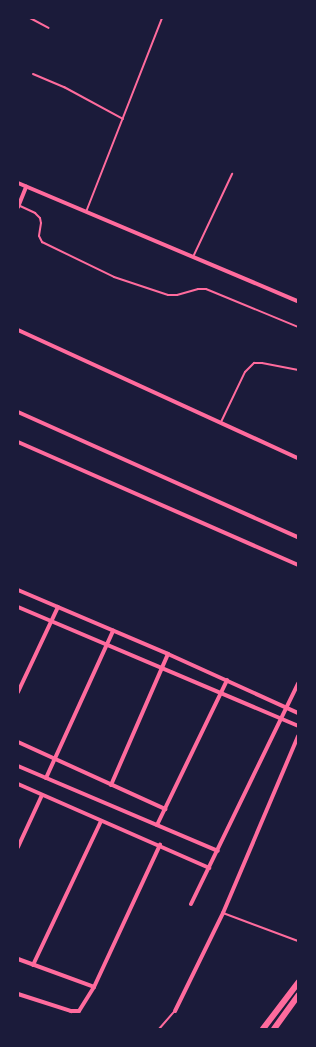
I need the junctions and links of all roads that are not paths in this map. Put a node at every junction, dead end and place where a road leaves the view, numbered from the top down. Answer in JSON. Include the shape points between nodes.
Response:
{"nodes":[{"id":1,"x":30,"y":18,"type":"edge"},
{"id":2,"x":162,"y":18,"type":"edge"},
{"id":3,"x":49,"y":28,"type":"dead end"},
{"id":4,"x":33,"y":74,"type":"dead end"},
{"id":5,"x":123,"y":119,"type":"junction"},
{"id":6,"x":232,"y":174,"type":"dead end"},
{"id":7,"x":18,"y":183,"type":"edge"},
{"id":8,"x":26,"y":187,"type":"junction"},
{"id":9,"x":18,"y":206,"type":"edge"},
{"id":10,"x":86,"y":212,"type":"junction"},
{"id":11,"x":193,"y":257,"type":"junction"},
{"id":12,"x":298,"y":301,"type":"edge"},
{"id":13,"x":298,"y":327,"type":"edge"},
{"id":14,"x":18,"y":330,"type":"edge"},
{"id":15,"x":298,"y":370,"type":"edge"},
{"id":16,"x":18,"y":412,"type":"edge"},
{"id":17,"x":221,"y":422,"type":"junction"},
{"id":18,"x":18,"y":442,"type":"edge"},
{"id":19,"x":298,"y":458,"type":"edge"},
{"id":20,"x":298,"y":536,"type":"edge"},
{"id":21,"x":298,"y":565,"type":"edge"},
{"id":22,"x":18,"y":590,"type":"edge"},
{"id":23,"x":18,"y":607,"type":"edge"},
{"id":24,"x":58,"y":607,"type":"junction"},
{"id":25,"x":52,"y":620,"type":"junction"},
{"id":26,"x":113,"y":632,"type":"junction"},
{"id":27,"x":107,"y":644,"type":"junction"},
{"id":28,"x":168,"y":654,"type":"junction"},
{"id":29,"x":161,"y":669,"type":"junction"},
{"id":30,"x":227,"y":680,"type":"junction"},
{"id":31,"x":298,"y":684,"type":"edge"},
{"id":32,"x":18,"y":692,"type":"edge"},
{"id":33,"x":221,"y":692,"type":"junction"},
{"id":34,"x":287,"y":708,"type":"junction"},
{"id":35,"x":298,"y":713,"type":"edge"},
{"id":36,"x":282,"y":720,"type":"junction"},
{"id":37,"x":298,"y":726,"type":"edge"},
{"id":38,"x":298,"y":736,"type":"edge"},
{"id":39,"x":18,"y":742,"type":"edge"},
{"id":40,"x":55,"y":759,"type":"junction"},
{"id":41,"x":18,"y":766,"type":"edge"},
{"id":42,"x":46,"y":778,"type":"junction"},
{"id":43,"x":18,"y":784,"type":"edge"},
{"id":44,"x":111,"y":785,"type":"junction"},
{"id":45,"x":42,"y":795,"type":"junction"},
{"id":46,"x":165,"y":809,"type":"junction"},
{"id":47,"x":101,"y":821,"type":"junction"},
{"id":48,"x":157,"y":825,"type":"junction"},
{"id":49,"x":160,"y":845,"type":"junction"},
{"id":50,"x":18,"y":847,"type":"edge"},
{"id":51,"x":218,"y":851,"type":"junction"},
{"id":52,"x":210,"y":868,"type":"junction"},
{"id":53,"x":191,"y":904,"type":"dead end"},
{"id":54,"x":223,"y":913,"type":"junction"},
{"id":55,"x":298,"y":941,"type":"edge"},
{"id":56,"x":18,"y":960,"type":"edge"},
{"id":57,"x":33,"y":965,"type":"junction"},
{"id":58,"x":298,"y":983,"type":"edge"},
{"id":59,"x":94,"y":987,"type":"junction"},
{"id":60,"x":18,"y":994,"type":"edge"},
{"id":61,"x":298,"y":996,"type":"edge"},
{"id":62,"x":175,"y":1011,"type":"joint"},
{"id":63,"x":159,"y":1029,"type":"edge"},
{"id":64,"x":263,"y":1029,"type":"edge"},
{"id":65,"x":274,"y":1029,"type":"edge"}],
"edges":[{"from":1,"to":3,"type":"lane"},
{"from":2,"to":5,"type":"lane"},
{"from":4,"to":5,"type":"lane","via":[[71,90]]},
{"from":5,"to":10,"type":"lane"},
{"from":6,"to":11,"type":"lane"},
{"from":7,"to":8,"type":"street"},
{"from":8,"to":9,"type":"street"},
{"from":8,"to":10,"type":"street"},
{"from":9,"to":13,"type":"lane","via":[[40,218],[42,223],[39,236],[42,242],[114,277],[168,295],[206,289]]},
{"from":10,"to":11,"type":"street"},
{"from":11,"to":12,"type":"street"},
{"from":14,"to":17,"type":"street"},
{"from":15,"to":17,"type":"lane","via":[[254,363],[245,372]]},
{"from":16,"to":20,"type":"street"},
{"from":17,"to":19,"type":"street"},
{"from":18,"to":21,"type":"street"},
{"from":22,"to":24,"type":"street"},
{"from":23,"to":25,"type":"street"},
{"from":24,"to":25,"type":"street"},
{"from":24,"to":26,"type":"street"},
{"from":25,"to":27,"type":"street"},
{"from":25,"to":32,"type":"street"},
{"from":26,"to":27,"type":"street"},
{"from":26,"to":28,"type":"street"},
{"from":27,"to":29,"type":"street"},
{"from":27,"to":40,"type":"street"},
{"from":28,"to":29,"type":"street"},
{"from":28,"to":30,"type":"street"},
{"from":29,"to":33,"type":"street"},
{"from":29,"to":44,"type":"street"},
{"from":30,"to":33,"type":"street"},
{"from":30,"to":34,"type":"street"},
{"from":31,"to":34,"type":"street"},
{"from":33,"to":36,"type":"street"},
{"from":33,"to":46,"type":"street"},
{"from":34,"to":35,"type":"street"},
{"from":34,"to":36,"type":"street"},
{"from":36,"to":37,"type":"street"},
{"from":36,"to":51,"type":"street"},
{"from":38,"to":54,"type":"street"},
{"from":39,"to":40,"type":"street"},
{"from":40,"to":42,"type":"street"},
{"from":40,"to":44,"type":"street"},
{"from":41,"to":42,"type":"street"},
{"from":42,"to":48,"type":"street"},
{"from":43,"to":45,"type":"street"},
{"from":44,"to":46,"type":"street"},
{"from":45,"to":47,"type":"street"},
{"from":45,"to":50,"type":"street"},
{"from":46,"to":48,"type":"street"},
{"from":47,"to":49,"type":"street"},
{"from":47,"to":57,"type":"street"},
{"from":48,"to":51,"type":"street"},
{"from":49,"to":52,"type":"street"},
{"from":49,"to":59,"type":"street"},
{"from":51,"to":52,"type":"street"},
{"from":52,"to":53,"type":"street"},
{"from":54,"to":55,"type":"lane"},
{"from":54,"to":62,"type":"street"},
{"from":56,"to":57,"type":"street"},
{"from":57,"to":59,"type":"street"},
{"from":58,"to":64,"type":"main road"},
{"from":59,"to":60,"type":"street","via":[[83,1007],[75,1012]]},
{"from":61,"to":65,"type":"main road"},
{"from":62,"to":63,"type":"lane"}]}
